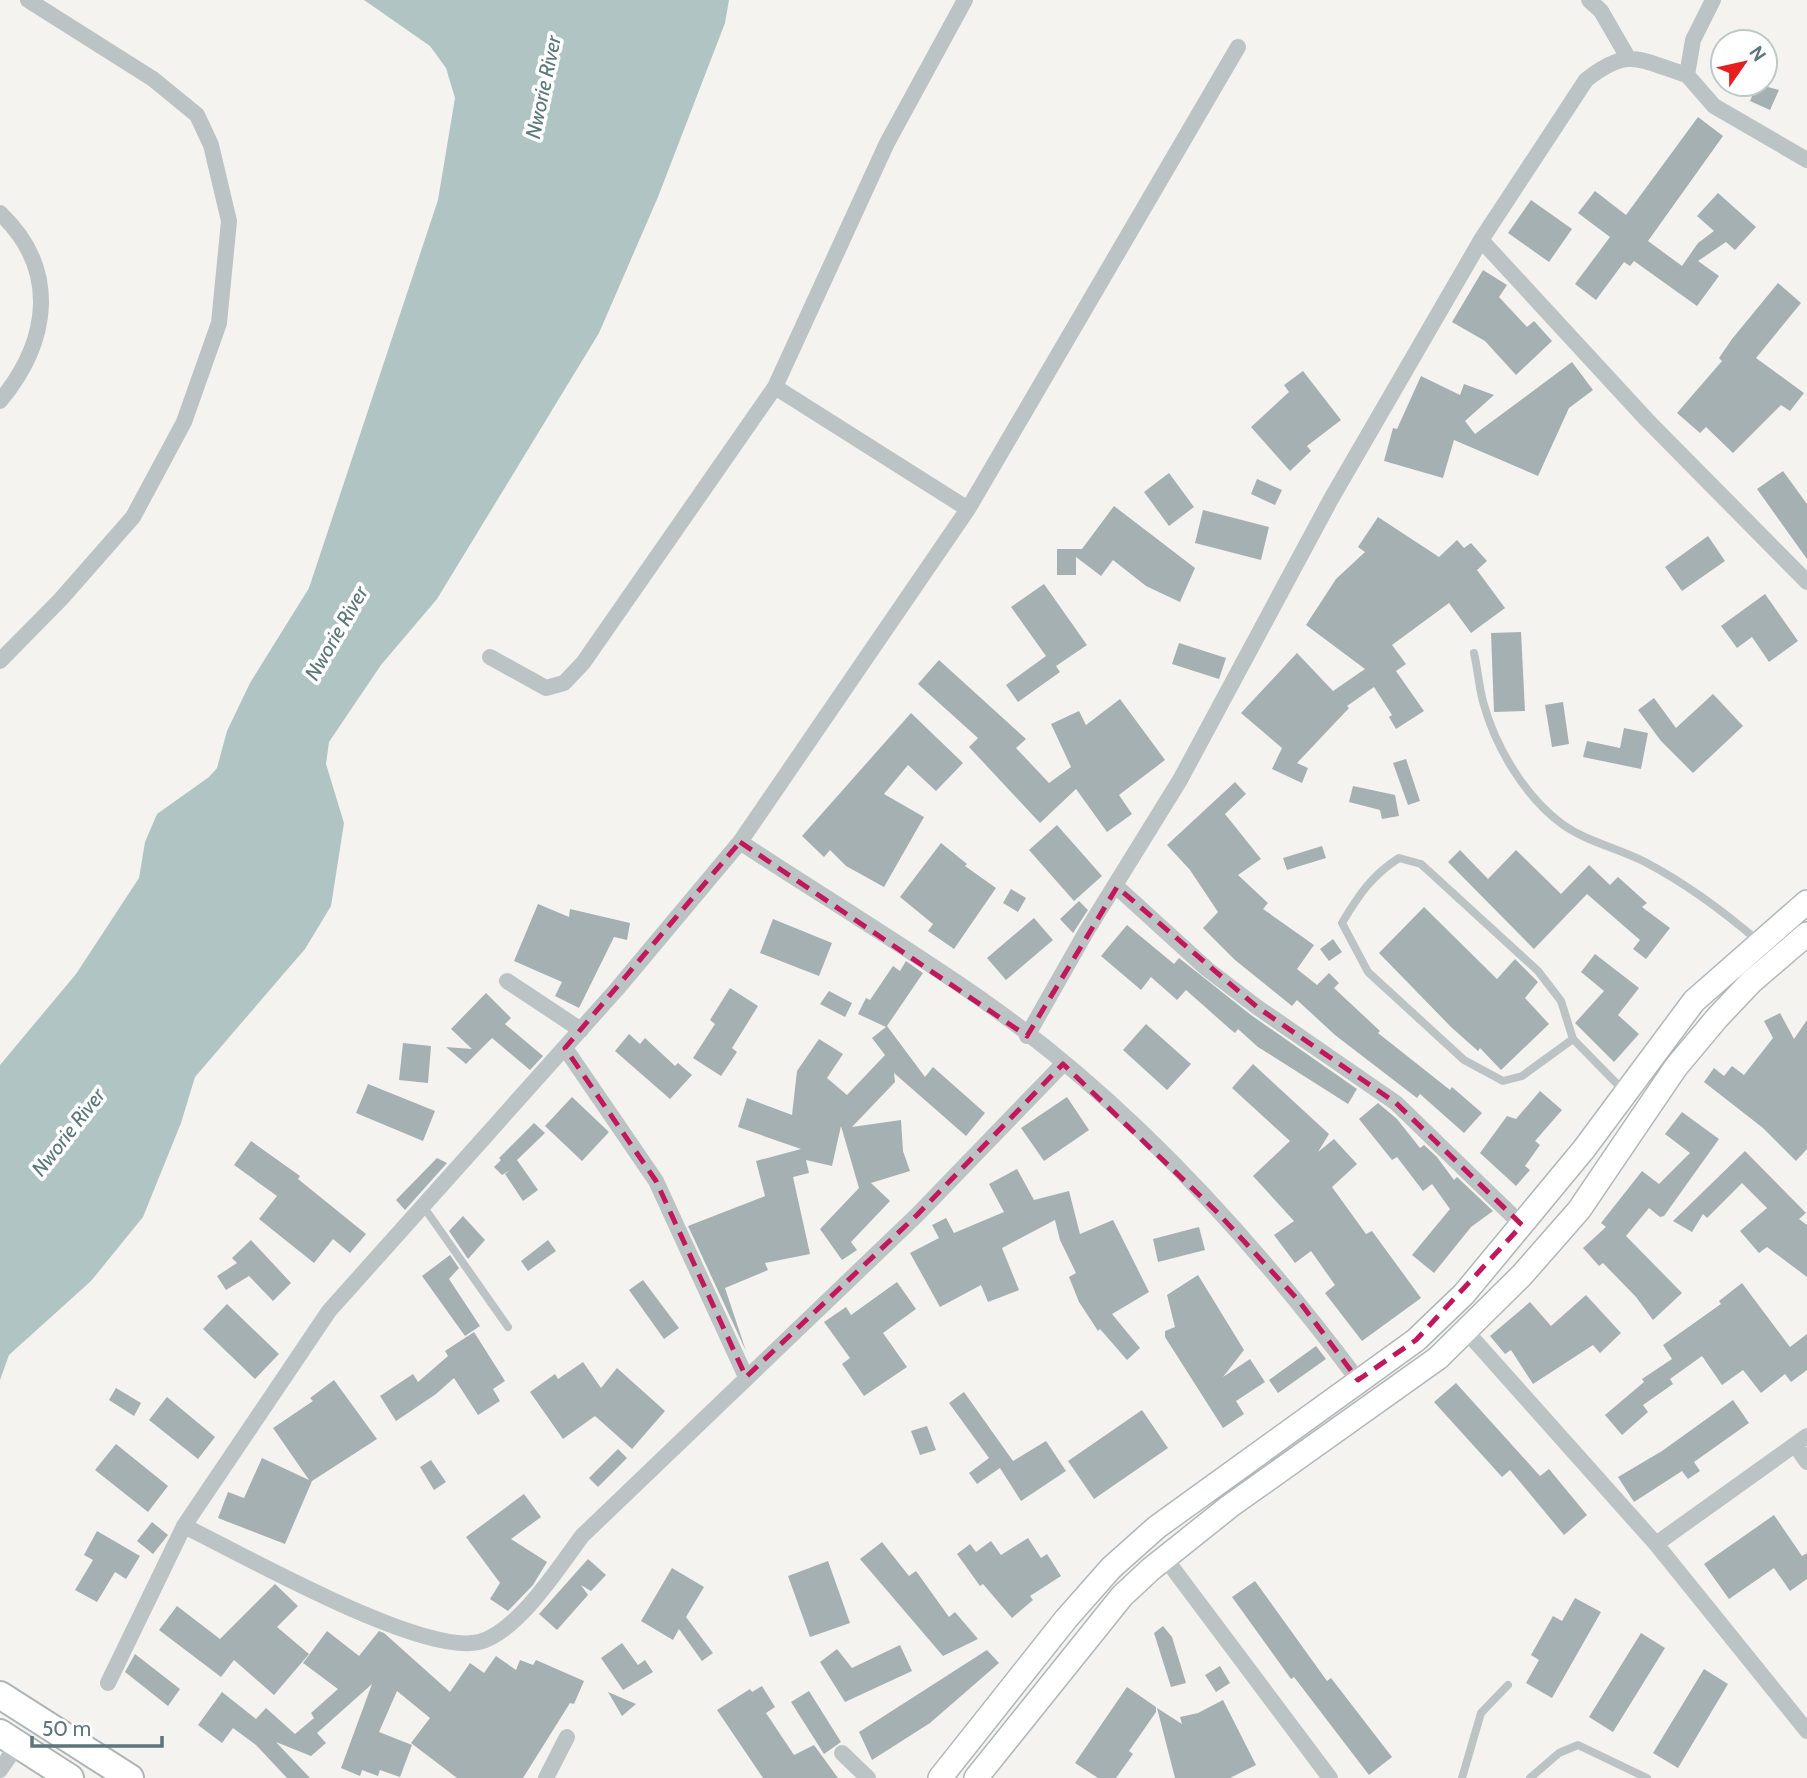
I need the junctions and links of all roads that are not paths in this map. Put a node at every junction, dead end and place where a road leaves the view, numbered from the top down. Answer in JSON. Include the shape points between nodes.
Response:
{"nodes":[{"id":1,"x":27,"y":0,"type":"edge"},
{"id":2,"x":965,"y":0,"type":"edge"},
{"id":3,"x":1590,"y":0,"type":"edge"},
{"id":4,"x":1713,"y":0,"type":"edge"},
{"id":5,"x":1238,"y":47,"type":"dead end"},
{"id":6,"x":1628,"y":56,"type":"junction"},
{"id":7,"x":1687,"y":75,"type":"junction"},
{"id":8,"x":1807,"y":160,"type":"edge"},
{"id":9,"x":0,"y":213,"type":"edge"},
{"id":10,"x":1481,"y":240,"type":"junction"},
{"id":11,"x":775,"y":387,"type":"junction"},
{"id":12,"x":0,"y":401,"type":"edge"},
{"id":13,"x":968,"y":509,"type":"junction"},
{"id":14,"x":1807,"y":582,"type":"edge"},
{"id":15,"x":1474,"y":653,"type":"dead end"},
{"id":16,"x":490,"y":657,"type":"dead end"},
{"id":17,"x":0,"y":661,"type":"edge"},
{"id":18,"x":740,"y":842,"type":"junction"},
{"id":19,"x":1117,"y":887,"type":"junction"},
{"id":20,"x":1807,"y":902,"type":"edge"},
{"id":21,"x":1807,"y":934,"type":"edge"},
{"id":22,"x":1759,"y":942,"type":"junction"},
{"id":23,"x":507,"y":981,"type":"dead end"},
{"id":24,"x":581,"y":1030,"type":"junction"},
{"id":25,"x":1027,"y":1035,"type":"junction"},
{"id":26,"x":1573,"y":1038,"type":"junction"},
{"id":27,"x":565,"y":1048,"type":"junction"},
{"id":28,"x":1063,"y":1064,"type":"junction"},
{"id":29,"x":1625,"y":1092,"type":"junction"},
{"id":30,"x":423,"y":1206,"type":"junction"},
{"id":31,"x":1522,"y":1226,"type":"junction"},
{"id":32,"x":508,"y":1327,"type":"dead end"},
{"id":33,"x":1466,"y":1331,"type":"junction"},
{"id":34,"x":746,"y":1377,"type":"junction"},
{"id":35,"x":1358,"y":1380,"type":"junction"},
{"id":36,"x":1801,"y":1441,"type":"edge"},
{"id":37,"x":1807,"y":1462,"type":"edge"},
{"id":38,"x":184,"y":1526,"type":"junction"},
{"id":39,"x":1656,"y":1544,"type":"junction"},
{"id":40,"x":1165,"y":1558,"type":"junction"},
{"id":41,"x":108,"y":1683,"type":"dead end"},
{"id":42,"x":1508,"y":1685,"type":"dead end"},
{"id":43,"x":0,"y":1695,"type":"edge"},
{"id":44,"x":1807,"y":1731,"type":"edge"},
{"id":45,"x":567,"y":1737,"type":"dead end"},
{"id":46,"x":9,"y":1738,"type":"edge"},
{"id":47,"x":842,"y":1753,"type":"dead end"},
{"id":48,"x":0,"y":1770,"type":"edge"},
{"id":49,"x":70,"y":1778,"type":"edge"},
{"id":50,"x":130,"y":1778,"type":"edge"},
{"id":51,"x":546,"y":1778,"type":"edge"},
{"id":52,"x":868,"y":1778,"type":"edge"},
{"id":53,"x":940,"y":1778,"type":"edge"},
{"id":54,"x":976,"y":1778,"type":"edge"},
{"id":55,"x":1330,"y":1778,"type":"edge"},
{"id":56,"x":1462,"y":1778,"type":"edge"},
{"id":57,"x":1530,"y":1778,"type":"edge"},
{"id":58,"x":1647,"y":1778,"type":"edge"}],
"edges":[{"from":1,"to":17,"type":"street","via":[[153,79],[197,115],[211,145],[229,221],[219,323],[184,422],[133,517]]},
{"from":2,"to":11,"type":"street","via":[[887,144]]},
{"from":3,"to":6,"type":"street"},
{"from":4,"to":7,"type":"street","via":[[1693,40]]},
{"from":5,"to":13,"type":"street"},
{"from":6,"to":7,"type":"street"},
{"from":6,"to":10,"type":"street","via":[[1608,62],[1586,80]]},
{"from":7,"to":8,"type":"street","via":[[1714,106]]},
{"from":9,"to":12,"type":"street","via":[[15,227],[31,255],[43,295],[36,341],[22,375]]},
{"from":10,"to":14,"type":"street","via":[[1647,420]]},
{"from":10,"to":19,"type":"street","via":[[1331,499]]},
{"from":11,"to":13,"type":"street"},
{"from":11,"to":16,"type":"street","via":[[583,663],[564,683],[546,688]]},
{"from":13,"to":18,"type":"street"},
{"from":15,"to":22,"type":"lane","via":[[1491,724],[1530,794],[1562,824],[1642,861],[1711,901]]},
{"from":18,"to":24,"type":"street"},
{"from":18,"to":25,"type":"street"},
{"from":19,"to":25,"type":"street"},
{"from":19,"to":31,"type":"street","via":[[1257,1007],[1396,1103]]},
{"from":20,"to":22,"type":"main road"},
{"from":21,"to":33,"type":"main road","via":[[1717,1018],[1676,1067],[1579,1210]]},
{"from":22,"to":29,"type":"main road","via":[[1694,1001]]},
{"from":23,"to":24,"type":"street"},
{"from":24,"to":27,"type":"street"},
{"from":25,"to":28,"type":"street"},
{"from":26,"to":26,"type":"lane","via":[[1561,1001],[1538,971],[1421,864],[1399,858],[1364,886],[1342,923],[1368,972],[1464,1060],[1503,1081],[1522,1076]]},
{"from":26,"to":29,"type":"lane"},
{"from":27,"to":30,"type":"street"},
{"from":27,"to":34,"type":"street","via":[[656,1181]]},
{"from":28,"to":34,"type":"street","via":[[917,1215]]},
{"from":28,"to":35,"type":"street","via":[[1145,1137],[1218,1213],[1299,1301]]},
{"from":29,"to":31,"type":"main road"},
{"from":30,"to":32,"type":"lane"},
{"from":30,"to":38,"type":"street","via":[[329,1311]]},
{"from":31,"to":35,"type":"main road","via":[[1464,1294],[1416,1340]]},
{"from":33,"to":39,"type":"street"},
{"from":33,"to":40,"type":"main road","via":[[1438,1358],[1230,1506]]},
{"from":34,"to":38,"type":"street","via":[[582,1536],[531,1601],[499,1632],[479,1642],[449,1644],[395,1628]]},
{"from":35,"to":53,"type":"main road","via":[[1157,1527],[1111,1568]]},
{"from":36,"to":37,"type":"street"},
{"from":36,"to":39,"type":"street"},
{"from":38,"to":41,"type":"street"},
{"from":39,"to":44,"type":"street"},
{"from":40,"to":54,"type":"main road","via":[[1122,1596]]},
{"from":40,"to":55,"type":"street"},
{"from":42,"to":56,"type":"lane","via":[[1481,1713]]},
{"from":43,"to":50,"type":"main road"},
{"from":45,"to":51,"type":"street"},
{"from":46,"to":48,"type":"street"},
{"from":46,"to":49,"type":"main road"},
{"from":47,"to":52,"type":"street"},
{"from":57,"to":58,"type":"lane","via":[[1578,1745]]}]}
